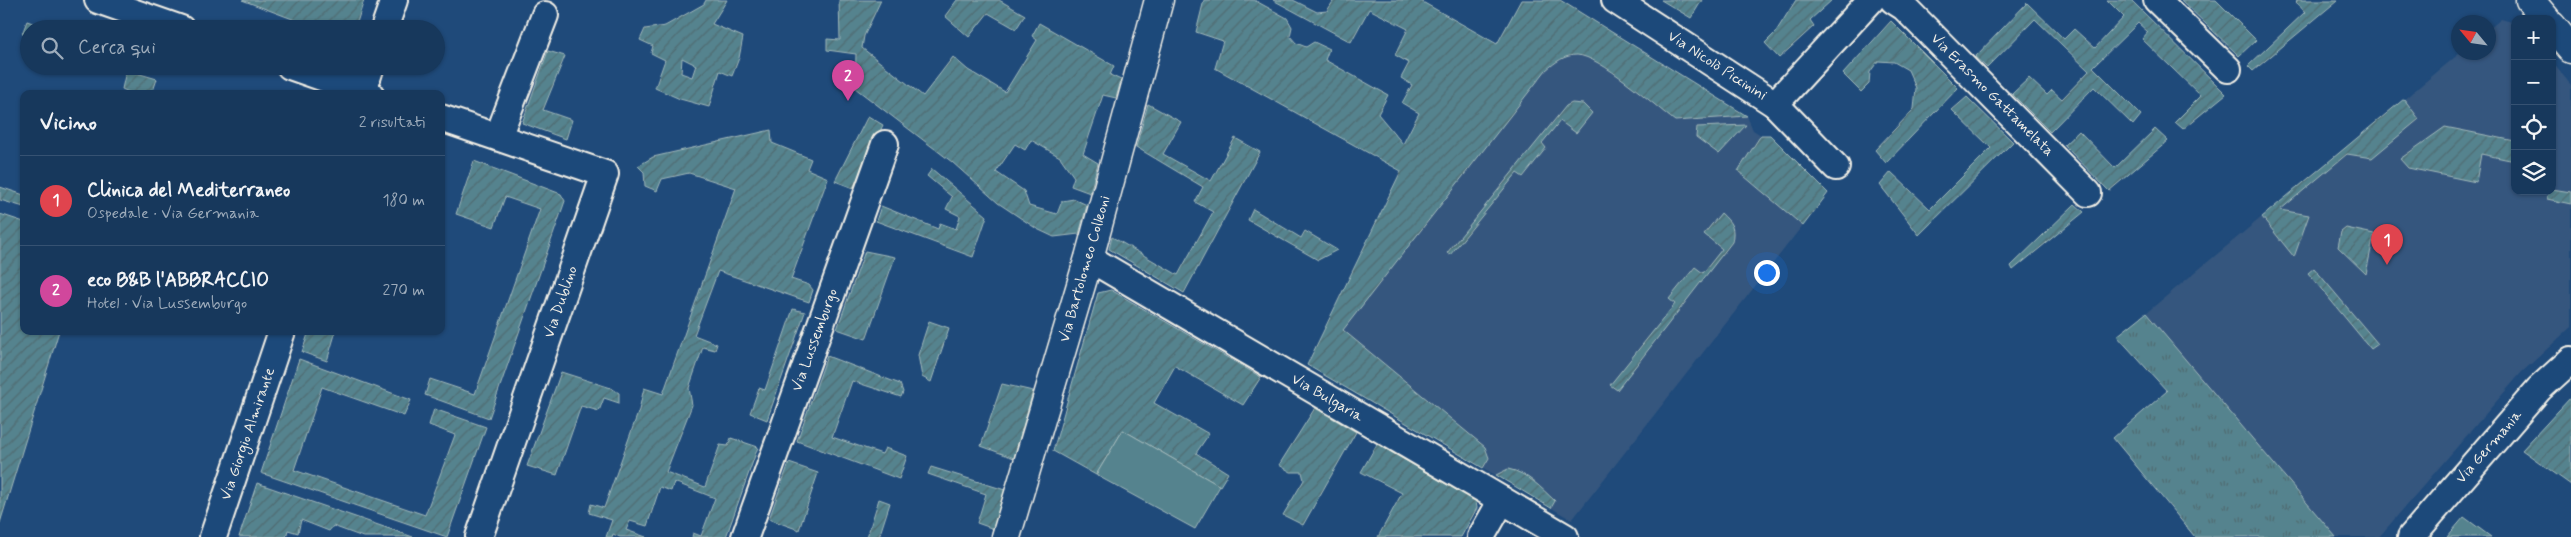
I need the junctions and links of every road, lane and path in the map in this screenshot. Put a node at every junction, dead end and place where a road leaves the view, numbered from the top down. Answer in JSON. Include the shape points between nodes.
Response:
{"nodes":[{"id":1,"x":98,"y":0,"type":"edge"},
{"id":2,"x":394,"y":0,"type":"edge"},
{"id":3,"x":1159,"y":0,"type":"edge"},
{"id":4,"x":1615,"y":0,"type":"edge"},
{"id":5,"x":1871,"y":0,"type":"edge"},
{"id":6,"x":1893,"y":0,"type":"edge"},
{"id":7,"x":2157,"y":0,"type":"edge"},
{"id":8,"x":2530,"y":0,"type":"edge"},
{"id":9,"x":545,"y":15,"type":"dead end"},
{"id":10,"x":2543,"y":15,"type":"edge"},
{"id":11,"x":155,"y":20,"type":"edge"},
{"id":12,"x":387,"y":20,"type":"edge"},
{"id":13,"x":2556,"y":31,"type":"edge"},
{"id":14,"x":2571,"y":49,"type":"edge"},
{"id":15,"x":2228,"y":69,"type":"dead end"},
{"id":16,"x":315,"y":75,"type":"edge"},
{"id":17,"x":369,"y":75,"type":"edge"},
{"id":18,"x":357,"y":90,"type":"edge"},
{"id":19,"x":366,"y":90,"type":"edge"},
{"id":20,"x":1775,"y":104,"type":"junction"},
{"id":21,"x":445,"y":119,"type":"edge"},
{"id":22,"x":498,"y":138,"type":"junction"},
{"id":23,"x":885,"y":144,"type":"dead end"},
{"id":24,"x":1836,"y":167,"type":"dead end"},
{"id":25,"x":2088,"y":193,"type":"dead end"},
{"id":26,"x":1089,"y":258,"type":"junction"},
{"id":27,"x":281,"y":335,"type":"edge"},
{"id":28,"x":2571,"y":360,"type":"edge"},
{"id":29,"x":1502,"y":500,"type":"junction"},
{"id":30,"x":213,"y":537,"type":"edge"},
{"id":31,"x":478,"y":537,"type":"edge"},
{"id":32,"x":745,"y":537,"type":"edge"},
{"id":33,"x":1006,"y":537,"type":"edge"},
{"id":34,"x":1481,"y":537,"type":"edge"},
{"id":35,"x":1565,"y":537,"type":"edge"},
{"id":36,"x":2411,"y":537,"type":"edge"}],
"edges":[{"from":1,"to":11,"type":"street"},
{"from":2,"to":12,"type":"street"},
{"from":3,"to":26,"type":"main road","name":"Via Bartolomeo Colleoni"},
{"from":4,"to":20,"type":"street","name":"Via Nicolò Piccinini"},
{"from":5,"to":20,"type":"street","name":"Via Nicolò Piccinini"},
{"from":6,"to":25,"type":"street","name":"Via Erasmo Gattamelata","via":[[1904,7]]},
{"from":7,"to":15,"type":"street"},
{"from":8,"to":10,"type":"main road"},
{"from":9,"to":22,"type":"street"},
{"from":13,"to":14,"type":"main road"},
{"from":16,"to":18,"type":"street"},
{"from":17,"to":19,"type":"street"},
{"from":20,"to":24,"type":"street"},
{"from":21,"to":22,"type":"street","name":"Via Dublino"},
{"from":22,"to":31,"type":"street","name":"Via Dublino","via":[[605,174]]},
{"from":23,"to":32,"type":"street","name":"Via Lussemburgo"},
{"from":26,"to":29,"type":"street","name":"Via Bulgaria"},
{"from":26,"to":33,"type":"main road","name":"Via Bartolomeo Colleoni"},
{"from":27,"to":30,"type":"street","name":"Via Giorgio Almirante"},
{"from":28,"to":36,"type":"street","name":"Via Germania","via":[[2539,390]]},
{"from":29,"to":34,"type":"street"},
{"from":29,"to":35,"type":"street","name":"Via Bulgaria"}]}
